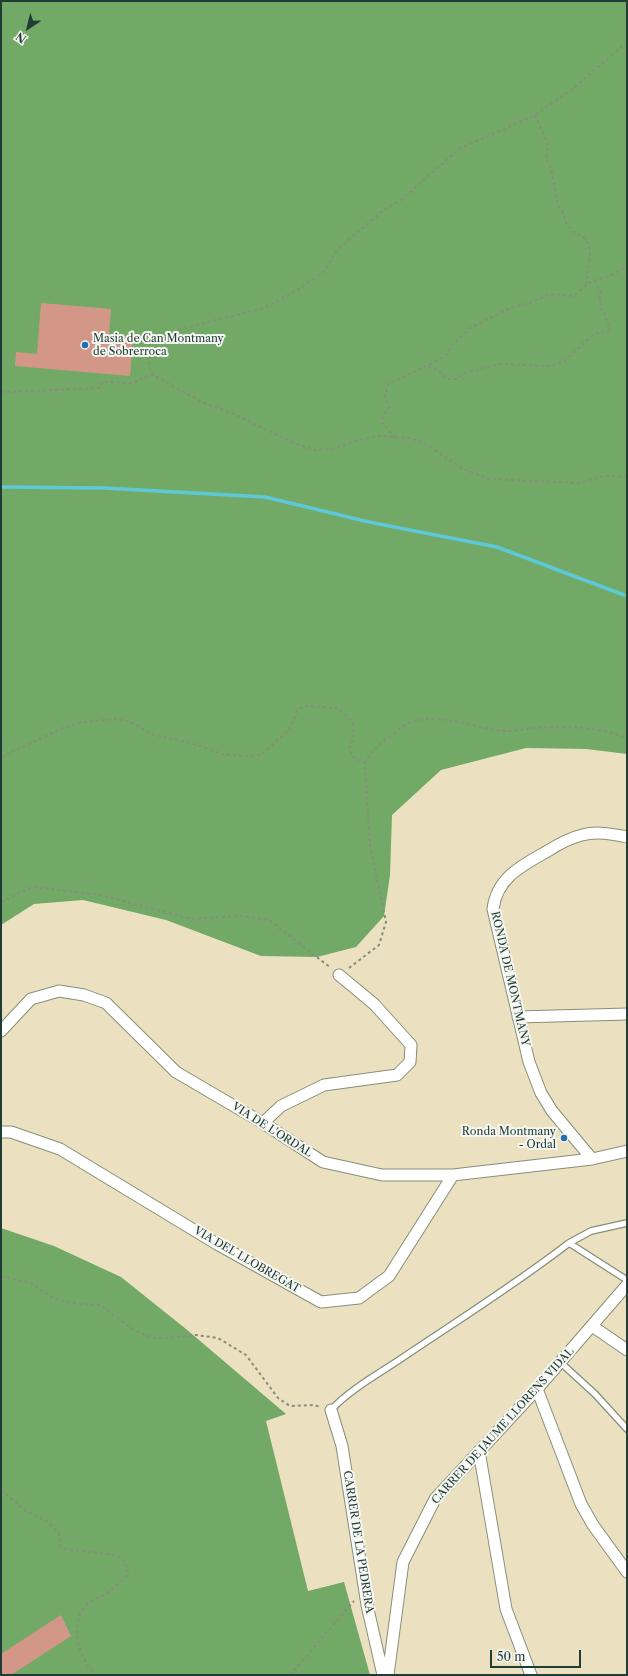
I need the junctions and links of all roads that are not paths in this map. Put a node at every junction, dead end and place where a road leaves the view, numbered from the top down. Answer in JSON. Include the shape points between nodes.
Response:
{"nodes":[{"id":1,"x":627,"y":837,"type":"edge"},
{"id":2,"x":339,"y":975,"type":"road end"},
{"id":3,"x":627,"y":1014,"type":"edge"},
{"id":4,"x":518,"y":1017,"type":"junction"},
{"id":5,"x":1,"y":1031,"type":"edge"},
{"id":6,"x":263,"y":1123,"type":"junction"},
{"id":7,"x":1,"y":1132,"type":"edge"},
{"id":8,"x":627,"y":1151,"type":"edge"},
{"id":9,"x":592,"y":1159,"type":"junction"},
{"id":10,"x":453,"y":1175,"type":"junction"},
{"id":11,"x":627,"y":1223,"type":"edge"},
{"id":12,"x":569,"y":1243,"type":"junction"},
{"id":13,"x":627,"y":1280,"type":"edge"},
{"id":14,"x":627,"y":1285,"type":"edge"},
{"id":15,"x":592,"y":1326,"type":"junction"},
{"id":16,"x":627,"y":1350,"type":"edge"},
{"id":17,"x":560,"y":1362,"type":"junction"},
{"id":18,"x":537,"y":1389,"type":"junction"},
{"id":19,"x":332,"y":1410,"type":"joint"},
{"id":20,"x":627,"y":1429,"type":"edge"},
{"id":21,"x":479,"y":1451,"type":"junction"},
{"id":22,"x":627,"y":1572,"type":"edge"},
{"id":23,"x":383,"y":1675,"type":"edge"},
{"id":24,"x":388,"y":1675,"type":"edge"},
{"id":25,"x":531,"y":1675,"type":"edge"}],
"edges":[{"from":1,"to":4,"type":"street","name":"RONDA DE MONTMANY","via":[[596,833],[570,839],[517,868],[500,888],[493,910]]},
{"from":2,"to":6,"type":"street","via":[[374,1004],[412,1045],[410,1062],[397,1075],[324,1086],[281,1106]]},
{"from":3,"to":4,"type":"street"},
{"from":4,"to":9,"type":"street","name":"RONDA DE MONTMANY","via":[[529,1062],[541,1093],[552,1111]]},
{"from":5,"to":6,"type":"street","name":"VIA DE L'ORDAL","via":[[31,999],[59,991],[84,995],[106,1003],[176,1072]]},
{"from":6,"to":10,"type":"street","name":"VIA DE L'ORDAL","via":[[323,1162],[382,1175]]},
{"from":7,"to":10,"type":"street","name":"VIA DEL LLOBREGAT","via":[[11,1132],[60,1149],[217,1244],[321,1302],[358,1298],[389,1276]]},
{"from":8,"to":9,"type":"street"},
{"from":9,"to":10,"type":"street","name":"VIA DE L'ORDAL"},
{"from":11,"to":12,"type":"lane","via":[[591,1230]]},
{"from":12,"to":13,"type":"lane"},
{"from":12,"to":19,"type":"lane","via":[[523,1278],[338,1402]]},
{"from":14,"to":15,"type":"street","name":"CARRER DE JAUME LLORENS VIDAL"},
{"from":15,"to":16,"type":"street"},
{"from":15,"to":17,"type":"street","name":"CARRER DE JAUME LLORENS VIDAL"},
{"from":17,"to":18,"type":"street","name":"CARRER DE JAUME LLORENS VIDAL"},
{"from":17,"to":20,"type":"lane","via":[[595,1394]]},
{"from":18,"to":21,"type":"street","name":"CARRER DE JAUME LLORENS VIDAL"},
{"from":18,"to":22,"type":"street","via":[[581,1504]]},
{"from":19,"to":23,"type":"street","name":"CARRER DE LA PEDRERA","via":[[342,1446],[364,1589]]},
{"from":21,"to":24,"type":"street","name":"CARRER DE JAUME LLORENS VIDAL","via":[[435,1499],[403,1562]]},
{"from":21,"to":25,"type":"street","via":[[506,1609]]}]}
